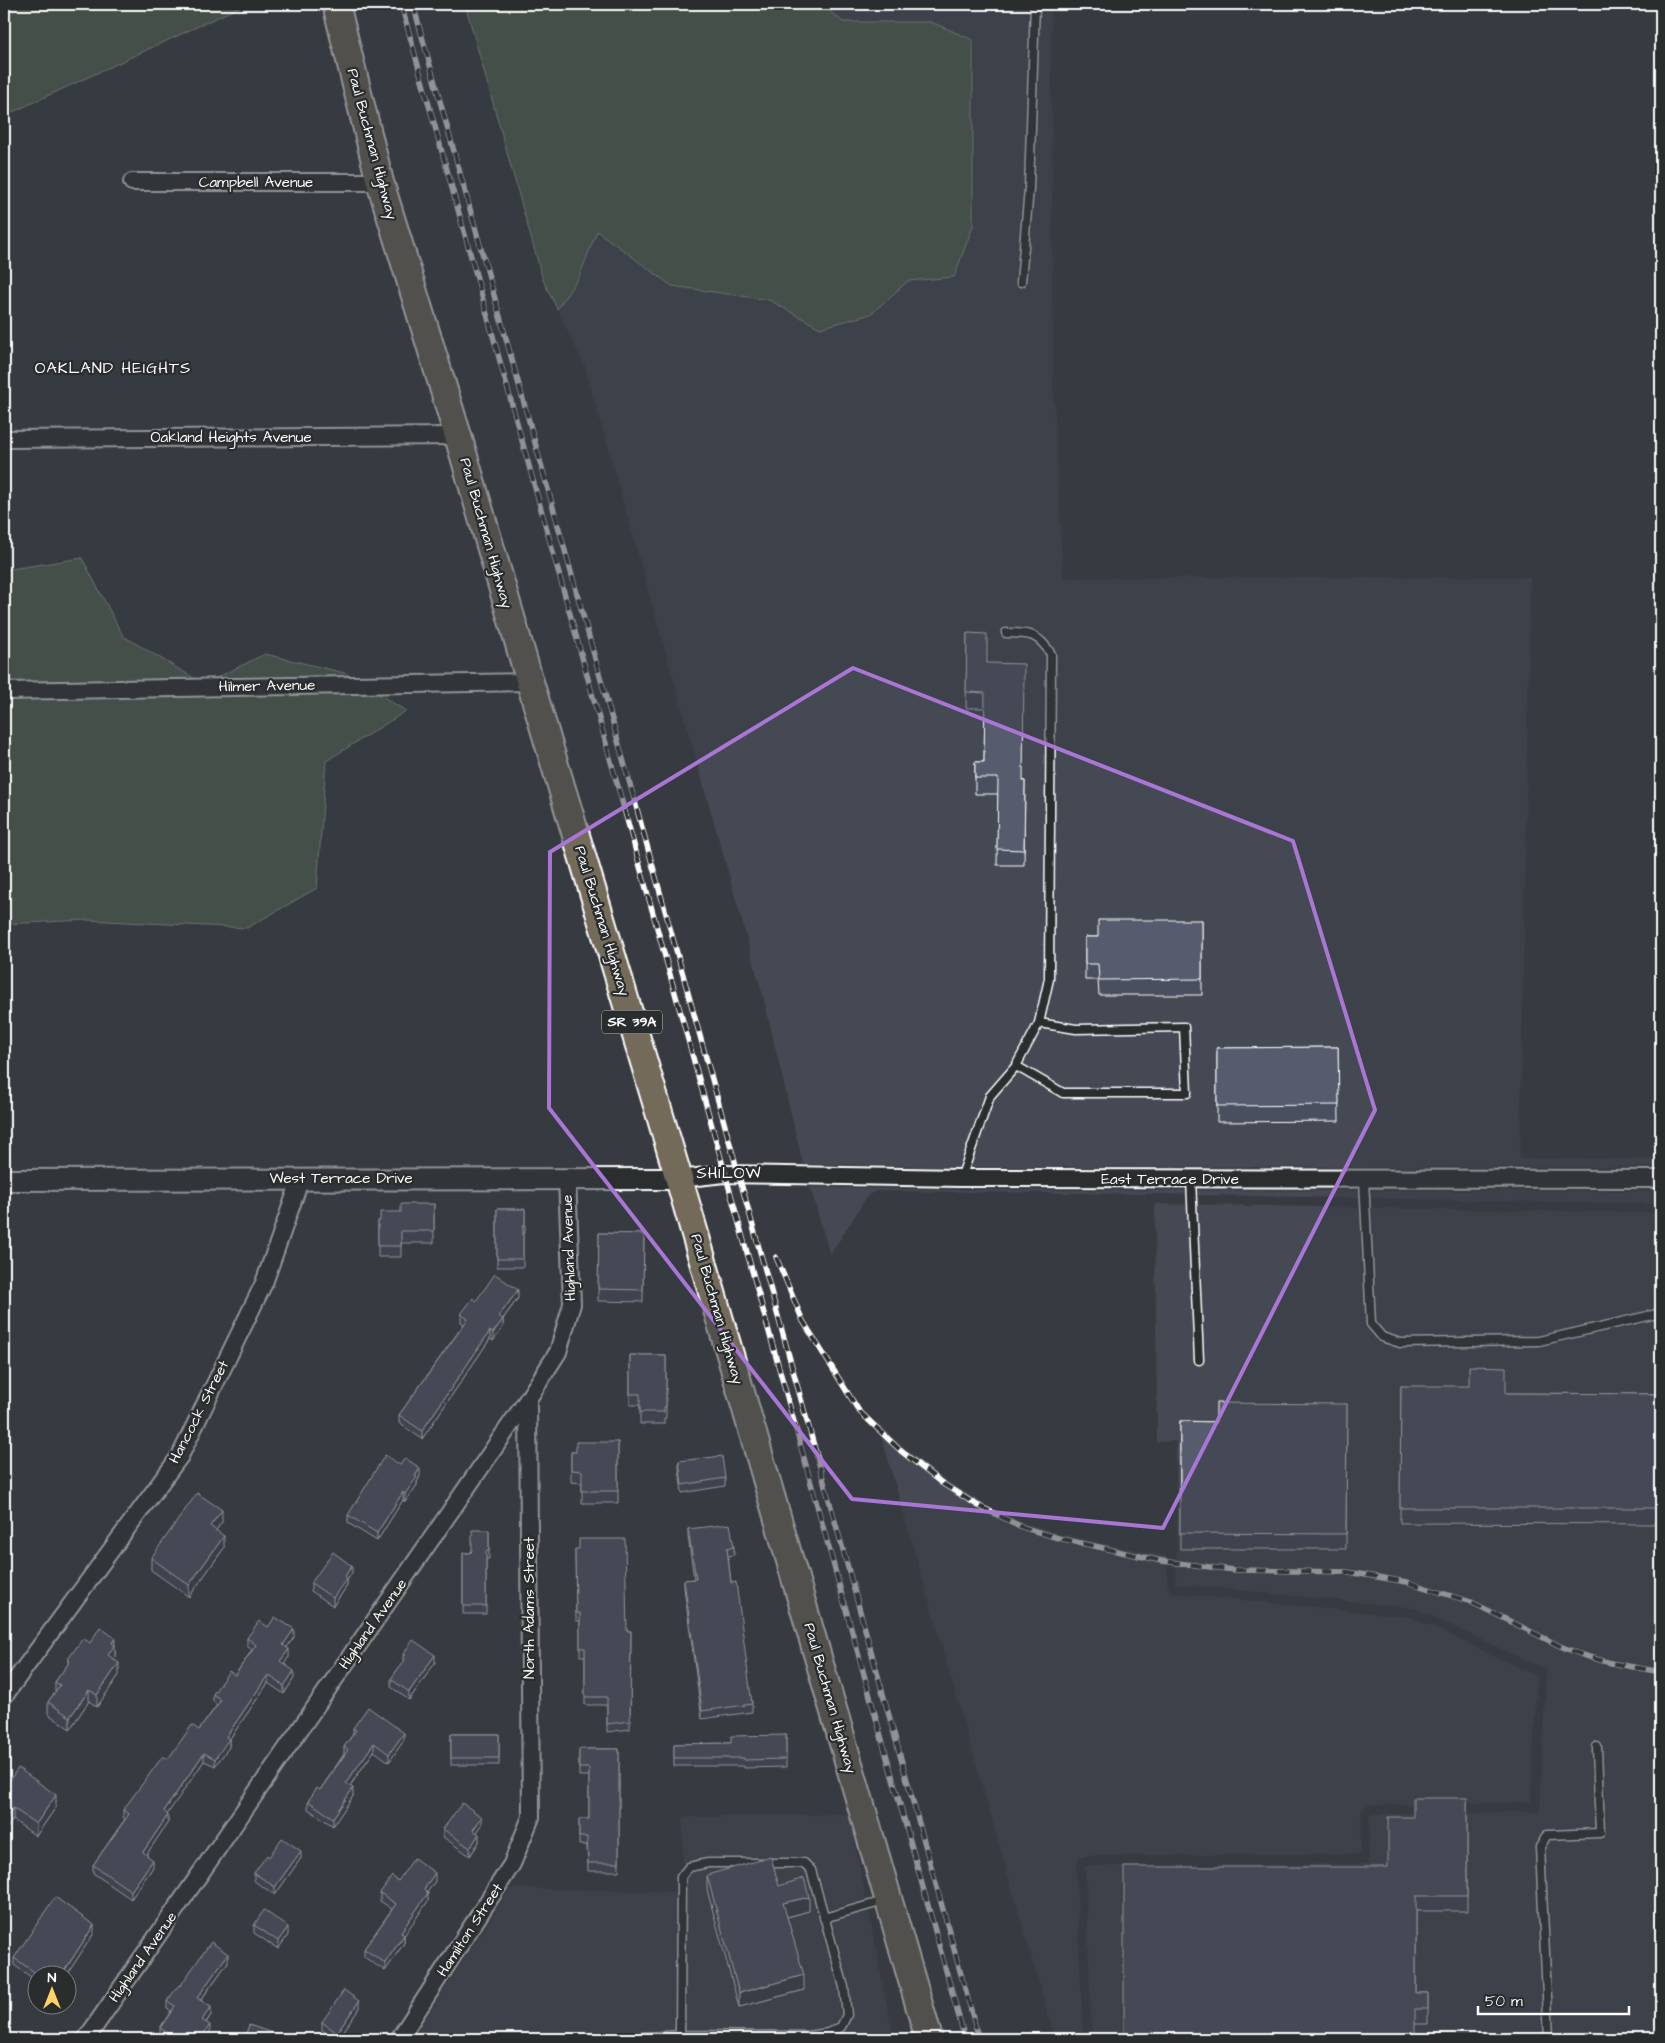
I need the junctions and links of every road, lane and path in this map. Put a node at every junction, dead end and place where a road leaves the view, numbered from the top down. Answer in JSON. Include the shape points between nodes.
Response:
{"nodes":[{"id":1,"x":336,"y":4,"type":"edge"},
{"id":2,"x":1034,"y":4,"type":"edge"},
{"id":3,"x":132,"y":182,"type":"dead end"},
{"id":4,"x":380,"y":182,"type":"junction"},
{"id":5,"x":1020,"y":282,"type":"dead end"},
{"id":6,"x":458,"y":436,"type":"junction"},
{"id":7,"x":4,"y":439,"type":"edge"},
{"id":8,"x":1006,"y":633,"type":"dead end"},
{"id":9,"x":530,"y":682,"type":"junction"},
{"id":10,"x":4,"y":691,"type":"edge"},
{"id":11,"x":1039,"y":1023,"type":"junction"},
{"id":12,"x":1016,"y":1066,"type":"junction"},
{"id":13,"x":301,"y":1178,"type":"junction"},
{"id":14,"x":567,"y":1178,"type":"junction"},
{"id":15,"x":961,"y":1178,"type":"junction"},
{"id":16,"x":679,"y":1179,"type":"junction"},
{"id":17,"x":1191,"y":1179,"type":"junction"},
{"id":18,"x":1364,"y":1179,"type":"junction"},
{"id":19,"x":1661,"y":1179,"type":"edge"},
{"id":20,"x":4,"y":1180,"type":"edge"},
{"id":21,"x":1661,"y":1313,"type":"edge"},
{"id":22,"x":1199,"y":1360,"type":"dead end"},
{"id":23,"x":528,"y":1399,"type":"junction"},
{"id":24,"x":4,"y":1696,"type":"edge"},
{"id":25,"x":1597,"y":1747,"type":"dead end"},
{"id":26,"x":531,"y":1817,"type":"joint"},
{"id":27,"x":889,"y":1900,"type":"junction"},
{"id":28,"x":824,"y":1918,"type":"junction"},
{"id":29,"x":680,"y":2034,"type":"junction"},
{"id":30,"x":751,"y":2037,"type":"edge"},
{"id":31,"x":86,"y":2039,"type":"edge"},
{"id":32,"x":399,"y":2039,"type":"edge"},
{"id":33,"x":613,"y":2039,"type":"edge"},
{"id":34,"x":929,"y":2039,"type":"edge"},
{"id":35,"x":1549,"y":2039,"type":"edge"}],
"edges":[{"from":1,"to":4,"type":"main road","name":"Paul Buchman Highway","number":"SR 39A"},
{"from":2,"to":5,"type":"lane","via":[[1030,188]]},
{"from":3,"to":4,"type":"street","name":"Campbell Avenue"},
{"from":4,"to":6,"type":"main road","name":"Paul Buchman Highway","number":"SR 39A"},
{"from":6,"to":7,"type":"street","name":"Oakland Heights Avenue"},
{"from":6,"to":9,"type":"main road","name":"Paul Buchman Highway","number":"SR 39A"},
{"from":8,"to":11,"type":"lane","via":[[1028,633],[1043,642],[1051,654],[1049,979]]},
{"from":9,"to":10,"type":"street","name":"Hilmer Avenue"},
{"from":9,"to":16,"type":"main road","name":"Paul Buchman Highway","number":"SR 39A"},
{"from":11,"to":12,"type":"lane"},
{"from":11,"to":12,"type":"lane","via":[[1076,1029],[1184,1027],[1187,1093],[1063,1093]]},
{"from":12,"to":15,"type":"lane","via":[[990,1096]]},
{"from":13,"to":14,"type":"street","name":"West Terrace Drive"},
{"from":13,"to":20,"type":"street","name":"West Terrace Drive"},
{"from":13,"to":24,"type":"street","name":"Hancock Street","via":[[264,1283],[180,1456]]},
{"from":14,"to":16,"type":"street","name":"West Terrace Drive"},
{"from":14,"to":23,"type":"street","name":"Highland Avenue","via":[[572,1304],[558,1352]]},
{"from":15,"to":16,"type":"street","name":"East Terrace Drive","via":[[724,1174]]},
{"from":15,"to":17,"type":"street","name":"East Terrace Drive"},
{"from":16,"to":27,"type":"main road","name":"Paul Buchman Highway","number":"SR 39A"},
{"from":17,"to":18,"type":"street","name":"East Terrace Drive"},
{"from":17,"to":22,"type":"lane"},
{"from":18,"to":19,"type":"street","name":"East Terrace Drive"},
{"from":18,"to":21,"type":"lane","via":[[1371,1324],[1382,1337],[1400,1343],[1539,1341]]},
{"from":23,"to":26,"type":"street","name":"North Adams Street"},
{"from":23,"to":31,"type":"street","name":"Highland Avenue"},
{"from":25,"to":35,"type":"lane","via":[[1600,1833],[1547,1835],[1540,1847]]},
{"from":26,"to":32,"type":"street","name":"Hamilton Street","via":[[512,1864]]},
{"from":27,"to":28,"type":"lane"},
{"from":27,"to":34,"type":"main road","name":"Paul Buchman Highway","number":"SR 39A"},
{"from":28,"to":29,"type":"lane","via":[[810,1870],[804,1863],[708,1863],[689,1867],[681,1878]]},
{"from":28,"to":30,"type":"lane","via":[[844,1987],[848,2015],[841,2027],[808,2036]]},
{"from":29,"to":30,"type":"lane"},
{"from":29,"to":33,"type":"lane"}]}
